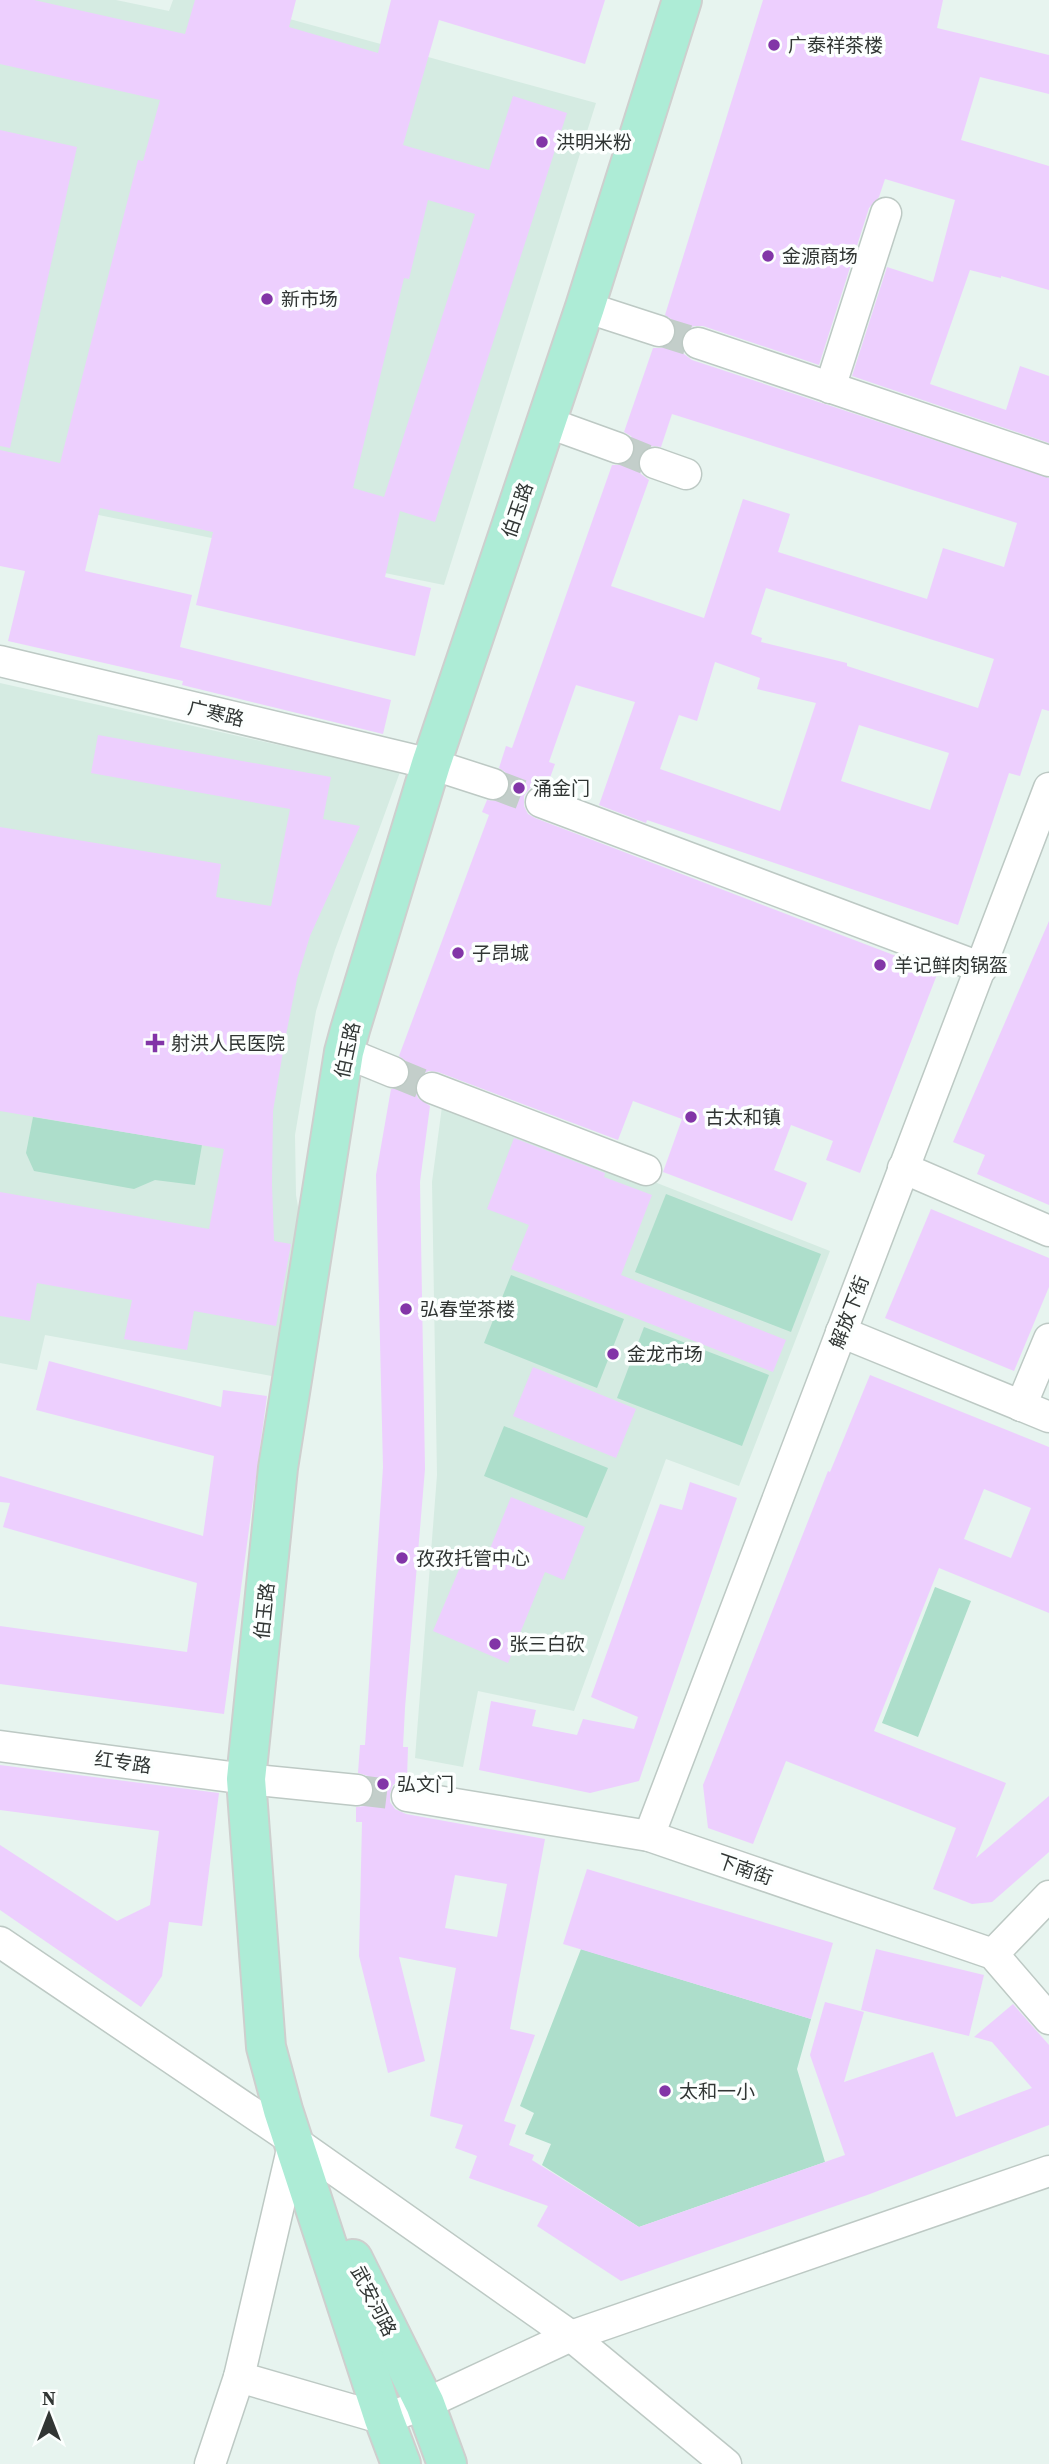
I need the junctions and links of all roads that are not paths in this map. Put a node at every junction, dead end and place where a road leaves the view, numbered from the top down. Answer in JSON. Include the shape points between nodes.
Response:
{"nodes":[{"id":1,"x":682,"y":0,"type":"edge"},
{"id":2,"x":886,"y":213,"type":"dead end"},
{"id":3,"x":585,"y":307,"type":"junction"},
{"id":4,"x":659,"y":331,"type":"tunnel mouth"},
{"id":5,"x":698,"y":343,"type":"tunnel mouth"},
{"id":6,"x":830,"y":388,"type":"junction"},
{"id":7,"x":546,"y":422,"type":"junction"},
{"id":8,"x":618,"y":448,"type":"tunnel mouth"},
{"id":9,"x":1049,"y":461,"type":"edge"},
{"id":10,"x":655,"y":463,"type":"tunnel mouth"},
{"id":11,"x":686,"y":474,"type":"dead end"},
{"id":12,"x":0,"y":662,"type":"edge"},
{"id":13,"x":431,"y":764,"type":"junction"},
{"id":14,"x":493,"y":785,"type":"tunnel mouth"},
{"id":15,"x":1049,"y":789,"type":"edge"},
{"id":16,"x":541,"y":802,"type":"tunnel mouth"},
{"id":17,"x":1039,"y":845,"type":"edge"},
{"id":18,"x":982,"y":968,"type":"junction"},
{"id":19,"x":344,"y":1052,"type":"junction"},
{"id":20,"x":393,"y":1072,"type":"tunnel mouth"},
{"id":21,"x":432,"y":1088,"type":"tunnel mouth"},
{"id":22,"x":903,"y":1168,"type":"junction"},
{"id":23,"x":646,"y":1170,"type":"dead end"},
{"id":24,"x":1049,"y":1231,"type":"edge"},
{"id":25,"x":841,"y":1332,"type":"junction"},
{"id":26,"x":1049,"y":1339,"type":"edge"},
{"id":27,"x":1021,"y":1406,"type":"junction"},
{"id":28,"x":1049,"y":1417,"type":"edge"},
{"id":29,"x":0,"y":1746,"type":"edge"},
{"id":30,"x":246,"y":1779,"type":"junction"},
{"id":31,"x":357,"y":1790,"type":"tunnel mouth"},
{"id":32,"x":407,"y":1796,"type":"tunnel mouth"},
{"id":33,"x":649,"y":1836,"type":"junction"},
{"id":34,"x":1049,"y":1896,"type":"edge"},
{"id":35,"x":0,"y":1942,"type":"edge"},
{"id":36,"x":993,"y":1954,"type":"junction"},
{"id":37,"x":1049,"y":2019,"type":"edge"},
{"id":38,"x":294,"y":2141,"type":"junction"},
{"id":39,"x":1049,"y":2171,"type":"edge"},
{"id":40,"x":571,"y":2336,"type":"junction"},
{"id":41,"x":239,"y":2377,"type":"junction"},
{"id":42,"x":425,"y":2404,"type":"junction"},
{"id":43,"x":384,"y":2419,"type":"junction"},
{"id":44,"x":210,"y":2464,"type":"edge"},
{"id":45,"x":401,"y":2464,"type":"edge"},
{"id":46,"x":447,"y":2464,"type":"edge"},
{"id":47,"x":726,"y":2464,"type":"edge"}],
"edges":[{"from":1,"to":3,"type":"main road","name":"伯玉路"},
{"from":2,"to":6,"type":"street"},
{"from":3,"to":4,"type":"street"},
{"from":3,"to":7,"type":"main road","name":"伯玉路"},
{"from":5,"to":6,"type":"street"},
{"from":6,"to":9,"type":"street"},
{"from":7,"to":8,"type":"street"},
{"from":7,"to":13,"type":"main road","name":"伯玉路"},
{"from":10,"to":11,"type":"street"},
{"from":12,"to":13,"type":"street","name":"广寒路"},
{"from":13,"to":14,"type":"street","name":"广寒路"},
{"from":13,"to":19,"type":"main road","name":"伯玉路"},
{"from":15,"to":17,"type":"street","name":"解放下街"},
{"from":16,"to":18,"type":"street"},
{"from":17,"to":18,"type":"street","name":"解放下街"},
{"from":18,"to":22,"type":"street","name":"解放下街"},
{"from":19,"to":20,"type":"street"},
{"from":19,"to":30,"type":"main road","name":"伯玉路","via":[[278,1468]]},
{"from":21,"to":23,"type":"street"},
{"from":22,"to":24,"type":"street"},
{"from":22,"to":25,"type":"street","name":"解放下街"},
{"from":25,"to":27,"type":"street"},
{"from":25,"to":33,"type":"street","name":"解放下街"},
{"from":26,"to":27,"type":"street"},
{"from":27,"to":28,"type":"street"},
{"from":29,"to":30,"type":"street","name":"红专路"},
{"from":30,"to":31,"type":"street","name":"红专路"},
{"from":30,"to":38,"type":"main road","name":"伯玉路","via":[[265,2048]]},
{"from":32,"to":33,"type":"street","name":"下南街"},
{"from":33,"to":36,"type":"street","name":"下南街"},
{"from":34,"to":36,"type":"street"},
{"from":35,"to":38,"type":"street","name":"武安河路"},
{"from":36,"to":37,"type":"street"},
{"from":38,"to":40,"type":"street"},
{"from":38,"to":41,"type":"street"},
{"from":38,"to":42,"type":"main road","name":"武安河路"},
{"from":38,"to":43,"type":"main road","name":"武安河路"},
{"from":39,"to":40,"type":"street"},
{"from":40,"to":42,"type":"street"},
{"from":40,"to":47,"type":"street"},
{"from":41,"to":43,"type":"street"},
{"from":41,"to":44,"type":"street"},
{"from":42,"to":43,"type":"street"},
{"from":42,"to":46,"type":"main road","name":"武安河路"},
{"from":43,"to":45,"type":"main road","name":"武安河路"}]}
